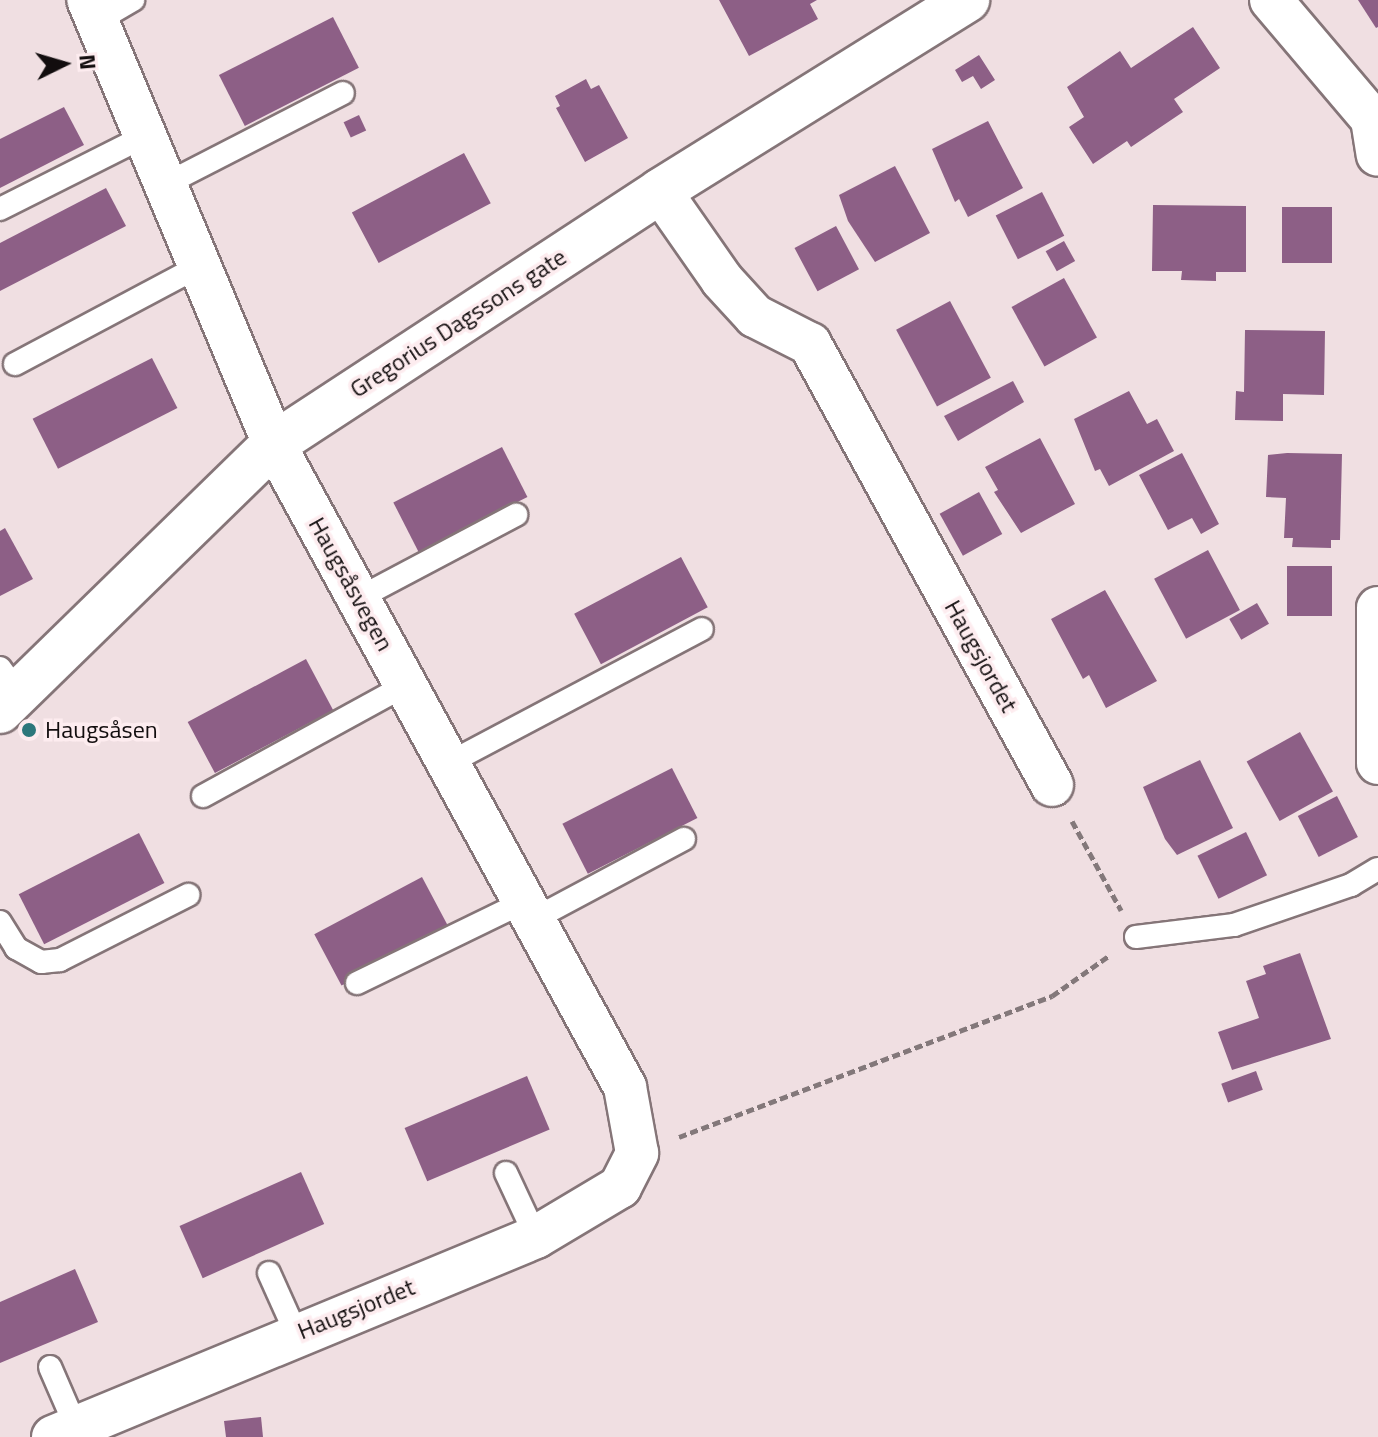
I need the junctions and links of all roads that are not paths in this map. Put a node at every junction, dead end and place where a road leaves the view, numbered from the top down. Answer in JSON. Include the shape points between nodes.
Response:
{"nodes":[{"id":1,"x":133,"y":0,"type":"edge"},
{"id":2,"x":1271,"y":0,"type":"edge"},
{"id":3,"x":940,"y":8,"type":"edge"},
{"id":4,"x":92,"y":10,"type":"edge"},
{"id":5,"x":343,"y":93,"type":"dead end"},
{"id":6,"x":1376,"y":132,"type":"edge"},
{"id":7,"x":143,"y":137,"type":"junction"},
{"id":8,"x":164,"y":185,"type":"junction"},
{"id":9,"x":660,"y":191,"type":"junction"},
{"id":10,"x":0,"y":209,"type":"edge"},
{"id":11,"x":199,"y":266,"type":"junction"},
{"id":12,"x":15,"y":364,"type":"dead end"},
{"id":13,"x":274,"y":444,"type":"junction"},
{"id":14,"x":516,"y":515,"type":"dead end"},
{"id":15,"x":359,"y":598,"type":"junction"},
{"id":16,"x":1378,"y":608,"type":"edge"},
{"id":17,"x":702,"y":629,"type":"dead end"},
{"id":18,"x":406,"y":685,"type":"junction"},
{"id":19,"x":6,"y":690,"type":"edge"},
{"id":20,"x":449,"y":763,"type":"junction"},
{"id":21,"x":1378,"y":763,"type":"edge"},
{"id":22,"x":1052,"y":785,"type":"road end"},
{"id":23,"x":203,"y":796,"type":"dead end"},
{"id":24,"x":684,"y":839,"type":"dead end"},
{"id":25,"x":1378,"y":869,"type":"edge"},
{"id":26,"x":188,"y":895,"type":"dead end"},
{"id":27,"x":529,"y":911,"type":"junction"},
{"id":28,"x":0,"y":922,"type":"edge"},
{"id":29,"x":1136,"y":937,"type":"road end"},
{"id":30,"x":357,"y":983,"type":"dead end"},
{"id":31,"x":637,"y":1153,"type":"joint"},
{"id":32,"x":506,"y":1173,"type":"dead end"},
{"id":33,"x":536,"y":1237,"type":"junction"},
{"id":34,"x":269,"y":1273,"type":"dead end"},
{"id":35,"x":296,"y":1333,"type":"junction"},
{"id":36,"x":50,"y":1367,"type":"dead end"},
{"id":37,"x":69,"y":1434,"type":"edge"}],
"edges":[{"from":1,"to":4,"type":"lane"},
{"from":2,"to":6,"type":"street"},
{"from":3,"to":9,"type":"street","name":"Gregorius Dagssons gate"},
{"from":4,"to":7,"type":"street","name":"Haugsåsvegen"},
{"from":5,"to":8,"type":"lane"},
{"from":7,"to":8,"type":"street","name":"Haugsåsvegen"},
{"from":7,"to":10,"type":"lane"},
{"from":8,"to":11,"type":"street","name":"Haugsåsvegen"},
{"from":9,"to":13,"type":"street","name":"Gregorius Dagssons gate"},
{"from":9,"to":22,"type":"street","name":"Haugsjordet","via":[[722,280],[755,316],[810,344]]},
{"from":11,"to":12,"type":"lane"},
{"from":11,"to":13,"type":"street","name":"Haugsåsvegen"},
{"from":13,"to":15,"type":"street","name":"Haugsåsvegen"},
{"from":13,"to":19,"type":"street","name":"Gregorius Dagssons gate"},
{"from":14,"to":15,"type":"lane"},
{"from":15,"to":18,"type":"street","name":"Haugsåsvegen"},
{"from":16,"to":21,"type":"street"},
{"from":17,"to":20,"type":"lane"},
{"from":18,"to":20,"type":"street","name":"Haugsåsvegen"},
{"from":18,"to":23,"type":"lane"},
{"from":20,"to":27,"type":"street","name":"Haugsåsvegen"},
{"from":24,"to":27,"type":"lane"},
{"from":25,"to":29,"type":"lane","via":[[1351,885],[1234,925]]},
{"from":26,"to":28,"type":"lane","via":[[60,960],[41,962],[16,948]]},
{"from":27,"to":30,"type":"lane"},
{"from":27,"to":31,"type":"street","name":"Haugsåsvegen","via":[[625,1087]]},
{"from":31,"to":33,"type":"street","name":"Haugsjordet","via":[[620,1187]]},
{"from":32,"to":33,"type":"lane"},
{"from":33,"to":35,"type":"street","name":"Haugsjordet"},
{"from":34,"to":35,"type":"lane"},
{"from":35,"to":37,"type":"street","name":"Haugsjordet"},
{"from":36,"to":37,"type":"lane"}]}
